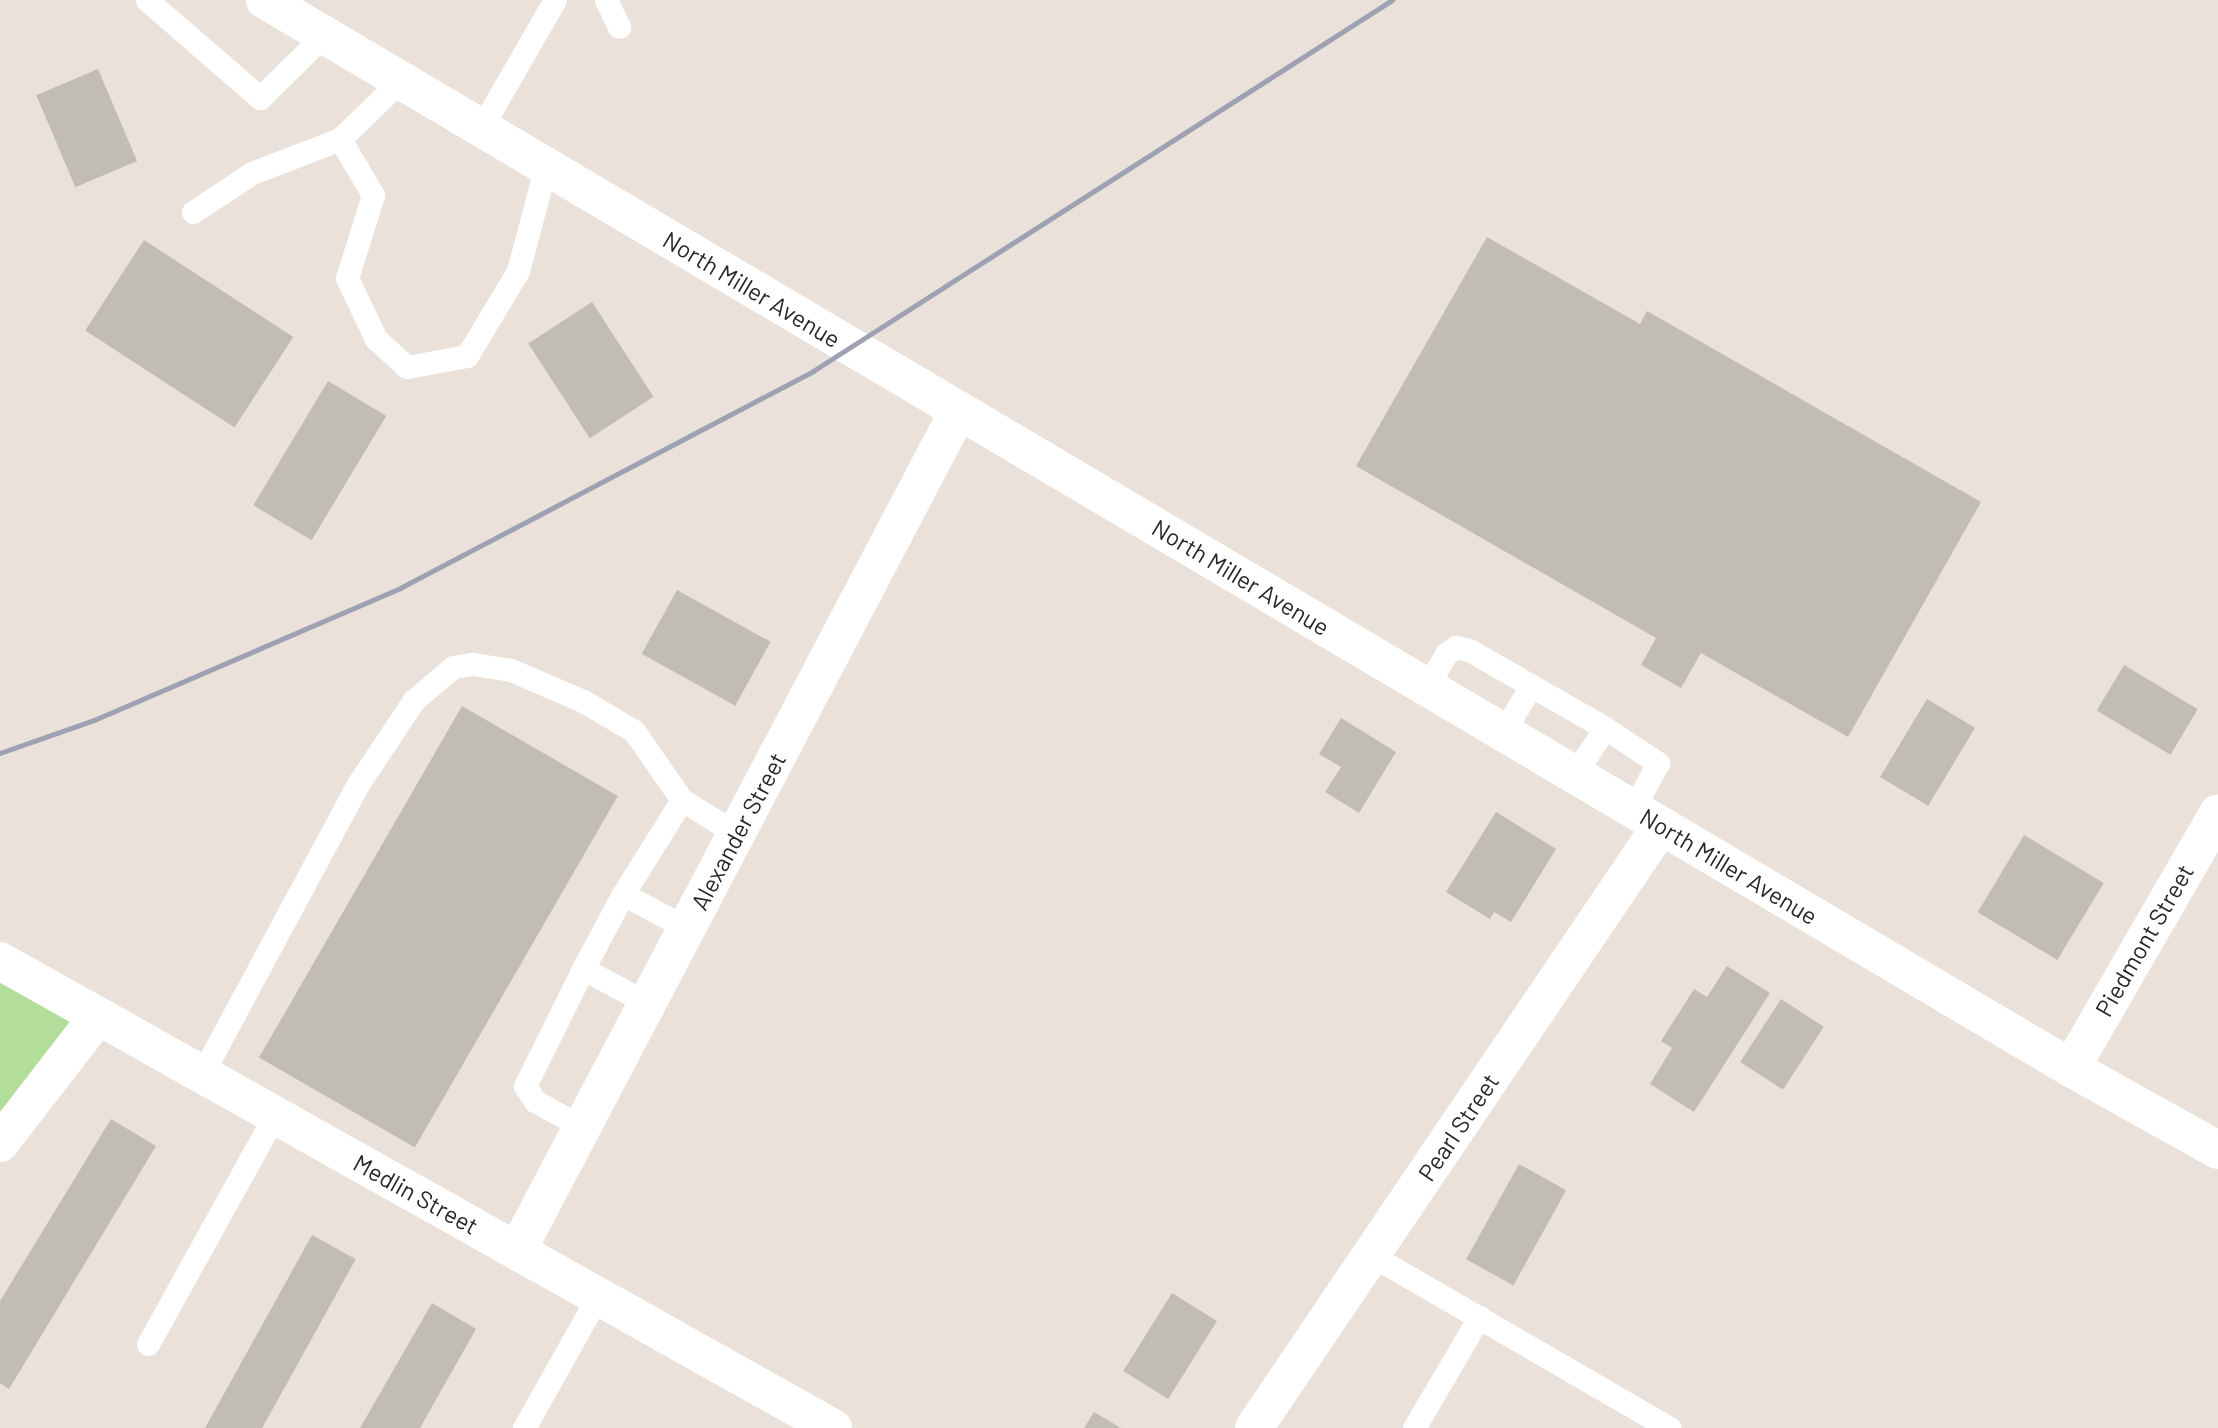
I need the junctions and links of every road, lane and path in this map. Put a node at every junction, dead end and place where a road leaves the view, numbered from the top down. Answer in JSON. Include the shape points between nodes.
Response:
{"nodes":[{"id":1,"x":147,"y":0,"type":"edge"},
{"id":2,"x":265,"y":0,"type":"edge"},
{"id":3,"x":555,"y":0,"type":"edge"},
{"id":4,"x":606,"y":0,"type":"edge"},
{"id":5,"x":619,"y":27,"type":"dead end"},
{"id":6,"x":324,"y":35,"type":"junction"},
{"id":7,"x":401,"y":80,"type":"junction"},
{"id":8,"x":481,"y":128,"type":"junction"},
{"id":9,"x":340,"y":139,"type":"junction"},
{"id":10,"x":545,"y":166,"type":"junction"},
{"id":11,"x":193,"y":212,"type":"dead end"},
{"id":12,"x":959,"y":410,"type":"junction"},
{"id":13,"x":1531,"y":686,"type":"junction"},
{"id":14,"x":1427,"y":687,"type":"junction"},
{"id":15,"x":1605,"y":728,"type":"junction"},
{"id":16,"x":1503,"y":732,"type":"junction"},
{"id":17,"x":1574,"y":775,"type":"junction"},
{"id":18,"x":682,"y":800,"type":"junction"},
{"id":19,"x":2218,"y":813,"type":"edge"},
{"id":20,"x":1647,"y":818,"type":"junction"},
{"id":21,"x":737,"y":834,"type":"junction"},
{"id":22,"x":623,"y":894,"type":"junction"},
{"id":23,"x":687,"y":928,"type":"junction"},
{"id":24,"x":0,"y":961,"type":"edge"},
{"id":25,"x":583,"y":970,"type":"junction"},
{"id":26,"x":648,"y":1003,"type":"junction"},
{"id":27,"x":99,"y":1016,"type":"junction"},
{"id":28,"x":2071,"y":1068,"type":"junction"},
{"id":29,"x":202,"y":1074,"type":"junction"},
{"id":30,"x":275,"y":1115,"type":"junction"},
{"id":31,"x":582,"y":1128,"type":"junction"},
{"id":32,"x":0,"y":1143,"type":"edge"},
{"id":33,"x":2218,"y":1150,"type":"edge"},
{"id":34,"x":517,"y":1251,"type":"junction"},
{"id":35,"x":1371,"y":1255,"type":"junction"},
{"id":36,"x":598,"y":1296,"type":"junction"},
{"id":37,"x":1479,"y":1317,"type":"junction"},
{"id":38,"x":148,"y":1344,"type":"dead end"},
{"id":39,"x":524,"y":1428,"type":"edge"},
{"id":40,"x":833,"y":1428,"type":"edge"},
{"id":41,"x":1254,"y":1428,"type":"edge"},
{"id":42,"x":1414,"y":1428,"type":"edge"},
{"id":43,"x":1669,"y":1428,"type":"edge"}],
"edges":[{"from":1,"to":6,"type":"lane","via":[[260,98]]},
{"from":2,"to":6,"type":"street","name":"North Miller Avenue"},
{"from":3,"to":8,"type":"lane"},
{"from":4,"to":5,"type":"lane"},
{"from":6,"to":7,"type":"street","name":"North Miller Avenue"},
{"from":7,"to":8,"type":"street","name":"North Miller Avenue"},
{"from":7,"to":9,"type":"lane"},
{"from":8,"to":10,"type":"street","name":"North Miller Avenue"},
{"from":9,"to":10,"type":"lane","via":[[373,195],[347,278],[376,339],[407,367],[467,356],[518,271]]},
{"from":9,"to":11,"type":"lane","via":[[252,173]]},
{"from":10,"to":12,"type":"street","name":"North Miller Avenue"},
{"from":12,"to":14,"type":"street","name":"North Miller Avenue"},
{"from":12,"to":21,"type":"street","name":"Alexander Street"},
{"from":13,"to":14,"type":"lane","via":[[1457,647],[1447,653]]},
{"from":13,"to":15,"type":"lane"},
{"from":13,"to":16,"type":"lane"},
{"from":14,"to":16,"type":"street","name":"North Miller Avenue"},
{"from":15,"to":17,"type":"lane"},
{"from":15,"to":20,"type":"lane","via":[[1658,763]]},
{"from":16,"to":17,"type":"street","name":"North Miller Avenue"},
{"from":17,"to":20,"type":"street","name":"North Miller Avenue"},
{"from":18,"to":21,"type":"lane"},
{"from":18,"to":22,"type":"lane"},
{"from":18,"to":29,"type":"lane","via":[[634,731],[583,701],[511,670],[473,664],[453,667],[414,700],[358,784]]},
{"from":19,"to":28,"type":"street","name":"Piedmont Street"},
{"from":20,"to":28,"type":"street","name":"North Miller Avenue"},
{"from":20,"to":35,"type":"street","name":"Pearl Street"},
{"from":21,"to":23,"type":"street","name":"Alexander Street"},
{"from":22,"to":23,"type":"lane"},
{"from":22,"to":25,"type":"lane"},
{"from":23,"to":26,"type":"street","name":"Alexander Street"},
{"from":24,"to":27,"type":"street","name":"Medlin Street"},
{"from":25,"to":26,"type":"lane"},
{"from":25,"to":31,"type":"lane","via":[[525,1086],[535,1101]]},
{"from":26,"to":31,"type":"street","name":"Alexander Street"},
{"from":27,"to":29,"type":"street","name":"Medlin Street"},
{"from":27,"to":32,"type":"street"},
{"from":28,"to":33,"type":"street","name":"North Miller Avenue"},
{"from":29,"to":30,"type":"street","name":"Medlin Street"},
{"from":30,"to":34,"type":"street","name":"Medlin Street"},
{"from":30,"to":38,"type":"lane"},
{"from":31,"to":34,"type":"street","name":"Alexander Street"},
{"from":34,"to":36,"type":"street","name":"Medlin Street"},
{"from":35,"to":37,"type":"lane"},
{"from":35,"to":41,"type":"street","name":"Pearl Street"},
{"from":36,"to":39,"type":"lane"},
{"from":36,"to":40,"type":"street","name":"Medlin Street"},
{"from":37,"to":42,"type":"lane"},
{"from":37,"to":43,"type":"lane"}]}
